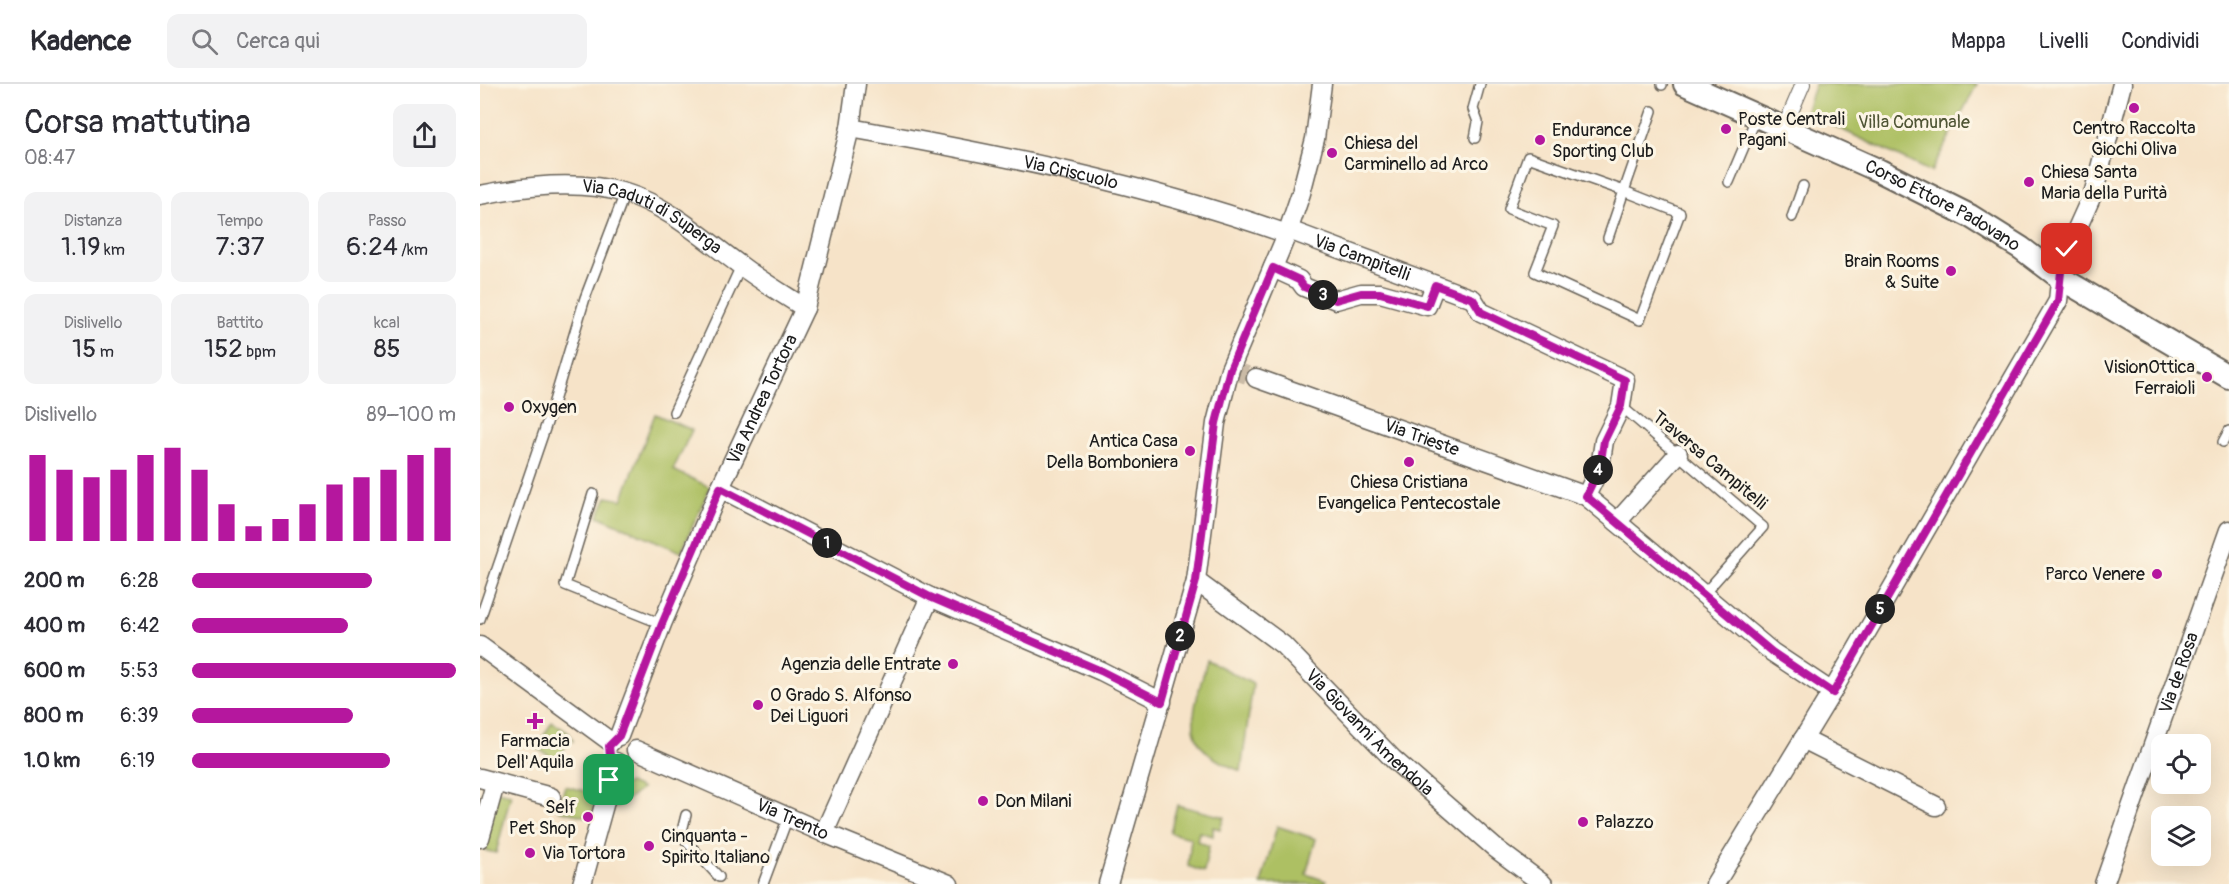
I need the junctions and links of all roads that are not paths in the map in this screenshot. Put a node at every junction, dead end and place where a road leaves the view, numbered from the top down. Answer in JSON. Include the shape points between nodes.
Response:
{"nodes":[{"id":1,"x":856,"y":84,"type":"edge"},
{"id":2,"x":1322,"y":84,"type":"edge"},
{"id":3,"x":1480,"y":84,"type":"edge"},
{"id":4,"x":1685,"y":84,"type":"edge"},
{"id":5,"x":1803,"y":84,"type":"edge"},
{"id":6,"x":2122,"y":84,"type":"edge"},
{"id":7,"x":1652,"y":111,"type":"dead end"},
{"id":8,"x":1757,"y":116,"type":"junction"},
{"id":9,"x":850,"y":128,"type":"junction"},
{"id":10,"x":1785,"y":128,"type":"junction"},
{"id":11,"x":1475,"y":138,"type":"dead end"},
{"id":12,"x":1729,"y":182,"type":"dead end"},
{"id":13,"x":1803,"y":186,"type":"dead end"},
{"id":14,"x":1624,"y":191,"type":"junction"},
{"id":15,"x":625,"y":193,"type":"junction"},
{"id":16,"x":480,"y":195,"type":"edge"},
{"id":17,"x":1792,"y":217,"type":"dead end"},
{"id":18,"x":1288,"y":232,"type":"junction"},
{"id":19,"x":1608,"y":238,"type":"dead end"},
{"id":20,"x":741,"y":266,"type":"junction"},
{"id":21,"x":1273,"y":268,"type":"junction"},
{"id":22,"x":2062,"y":279,"type":"junction"},
{"id":23,"x":1435,"y":285,"type":"junction"},
{"id":24,"x":805,"y":308,"type":"junction"},
{"id":25,"x":2229,"y":377,"type":"edge"},
{"id":26,"x":1256,"y":378,"type":"tunnel mouth"},
{"id":27,"x":1621,"y":406,"type":"junction"},
{"id":28,"x":675,"y":412,"type":"dead end"},
{"id":29,"x":2229,"y":431,"type":"edge"},
{"id":30,"x":2223,"y":442,"type":"dead end"},
{"id":31,"x":1678,"y":454,"type":"junction"},
{"id":32,"x":720,"y":488,"type":"junction"},
{"id":33,"x":593,"y":494,"type":"dead end"},
{"id":34,"x":1586,"y":496,"type":"junction"},
{"id":35,"x":1617,"y":522,"type":"junction"},
{"id":36,"x":2229,"y":530,"type":"edge"},
{"id":37,"x":1196,"y":581,"type":"junction"},
{"id":38,"x":1703,"y":595,"type":"junction"},
{"id":39,"x":930,"y":597,"type":"junction"},
{"id":40,"x":480,"y":619,"type":"edge"},
{"id":41,"x":662,"y":624,"type":"junction"},
{"id":42,"x":480,"y":646,"type":"edge"},
{"id":43,"x":1833,"y":693,"type":"junction"},
{"id":44,"x":1162,"y":702,"type":"junction"},
{"id":45,"x":615,"y":739,"type":"junction"},
{"id":46,"x":1803,"y":739,"type":"junction"},
{"id":47,"x":636,"y":750,"type":"junction"},
{"id":48,"x":616,"y":762,"type":"junction"},
{"id":49,"x":488,"y":781,"type":"edge"},
{"id":50,"x":551,"y":797,"type":"dead end"},
{"id":51,"x":1936,"y":806,"type":"dead end"},
{"id":52,"x":686,"y":815,"type":"dead end"},
{"id":53,"x":788,"y":817,"type":"junction"},
{"id":54,"x":824,"y":833,"type":"junction"},
{"id":55,"x":480,"y":837,"type":"edge"},
{"id":56,"x":719,"y":877,"type":"dead end"},
{"id":57,"x":582,"y":884,"type":"edge"},
{"id":58,"x":763,"y":884,"type":"edge"},
{"id":59,"x":949,"y":884,"type":"edge"},
{"id":60,"x":1108,"y":884,"type":"edge"},
{"id":61,"x":1543,"y":884,"type":"edge"},
{"id":62,"x":1715,"y":884,"type":"edge"},
{"id":63,"x":2104,"y":884,"type":"edge"}],
"edges":[{"from":1,"to":9,"type":"street","name":"Via Andrea Tortora"},
{"from":2,"to":18,"type":"street","via":[[1313,147]]},
{"from":3,"to":11,"type":"lane","via":[[1473,109],[1478,122]]},
{"from":4,"to":8,"type":"street","name":"Corso Ettore Padovano"},
{"from":5,"to":10,"type":"street"},
{"from":6,"to":22,"type":"street","via":[[2094,191],[2062,262]]},
{"from":7,"to":14,"type":"lane"},
{"from":8,"to":10,"type":"street","name":"Corso Ettore Padovano"},
{"from":8,"to":12,"type":"lane"},
{"from":9,"to":18,"type":"street","name":"Via Criscuolo","via":[[1036,162]]},
{"from":9,"to":24,"type":"street","name":"Via Andrea Tortora"},
{"from":10,"to":22,"type":"street","name":"Corso Ettore Padovano","via":[[1817,148],[1970,216]]},
{"from":13,"to":17,"type":"lane"},
{"from":14,"to":14,"type":"lane","via":[[1528,157],[1509,209],[1553,226],[1535,272],[1640,320],[1680,213]]},
{"from":14,"to":19,"type":"lane"},
{"from":15,"to":16,"type":"street","name":"Via Caduti di Superga","via":[[582,186]]},
{"from":15,"to":20,"type":"street","name":"Via Caduti di Superga","via":[[680,219]]},
{"from":15,"to":40,"type":"lane","via":[[585,298]]},
{"from":18,"to":21,"type":"street"},
{"from":18,"to":23,"type":"street","name":"Via Campitelli"},
{"from":20,"to":24,"type":"street","name":"Via Caduti di Superga"},
{"from":20,"to":28,"type":"lane"},
{"from":21,"to":23,"type":"street","via":[[1336,300],[1380,293],[1427,306]]},
{"from":21,"to":37,"type":"street","via":[[1230,369],[1216,423]]},
{"from":22,"to":25,"type":"street","name":"Corso Ettore Padovano"},
{"from":22,"to":43,"type":"street","via":[[2058,301]]},
{"from":23,"to":27,"type":"street","name":"Via Campitelli","via":[[1473,299],[1481,312],[1625,380]]},
{"from":24,"to":32,"type":"street","name":"Via Andrea Tortora"},
{"from":26,"to":34,"type":"street","name":"Via Trieste"},
{"from":27,"to":31,"type":"lane","name":"Traversa Campitelli"},
{"from":27,"to":34,"type":"street","via":[[1604,441],[1600,467]]},
{"from":29,"to":30,"type":"lane"},
{"from":31,"to":35,"type":"street"},
{"from":31,"to":38,"type":"lane","name":"Traversa Campitelli","via":[[1763,527]]},
{"from":32,"to":39,"type":"street"},
{"from":32,"to":41,"type":"street","name":"Via Andrea Tortora"},
{"from":33,"to":41,"type":"lane","via":[[565,585]]},
{"from":34,"to":35,"type":"street","name":"Via Trieste"},
{"from":35,"to":38,"type":"street","name":"Via Trieste"},
{"from":36,"to":63,"type":"street","name":"Via de Rosa"},
{"from":37,"to":44,"type":"street"},
{"from":37,"to":61,"type":"street","name":"Via Giovanni Amendola","via":[[1283,645],[1393,759]]},
{"from":38,"to":43,"type":"street","name":"Via Trieste","via":[[1772,652]]},
{"from":39,"to":44,"type":"street","via":[[1101,671]]},
{"from":39,"to":54,"type":"street"},
{"from":41,"to":45,"type":"street","name":"Via Andrea Tortora"},
{"from":42,"to":45,"type":"street"},
{"from":43,"to":46,"type":"street"},
{"from":44,"to":60,"type":"street"},
{"from":45,"to":47,"type":"street","via":[[632,739]]},
{"from":45,"to":48,"type":"street","via":[[608,751]]},
{"from":46,"to":51,"type":"street"},
{"from":46,"to":62,"type":"street"},
{"from":47,"to":48,"type":"street","via":[[629,762]]},
{"from":47,"to":53,"type":"street","name":"Via Trento"},
{"from":48,"to":57,"type":"street"},
{"from":49,"to":50,"type":"street"},
{"from":49,"to":55,"type":"street"},
{"from":52,"to":56,"type":"lane","via":[[682,831],[686,841]]},
{"from":53,"to":54,"type":"street","name":"Via Trento"},
{"from":53,"to":58,"type":"lane"},
{"from":54,"to":59,"type":"street","name":"Via Trento"}]}
